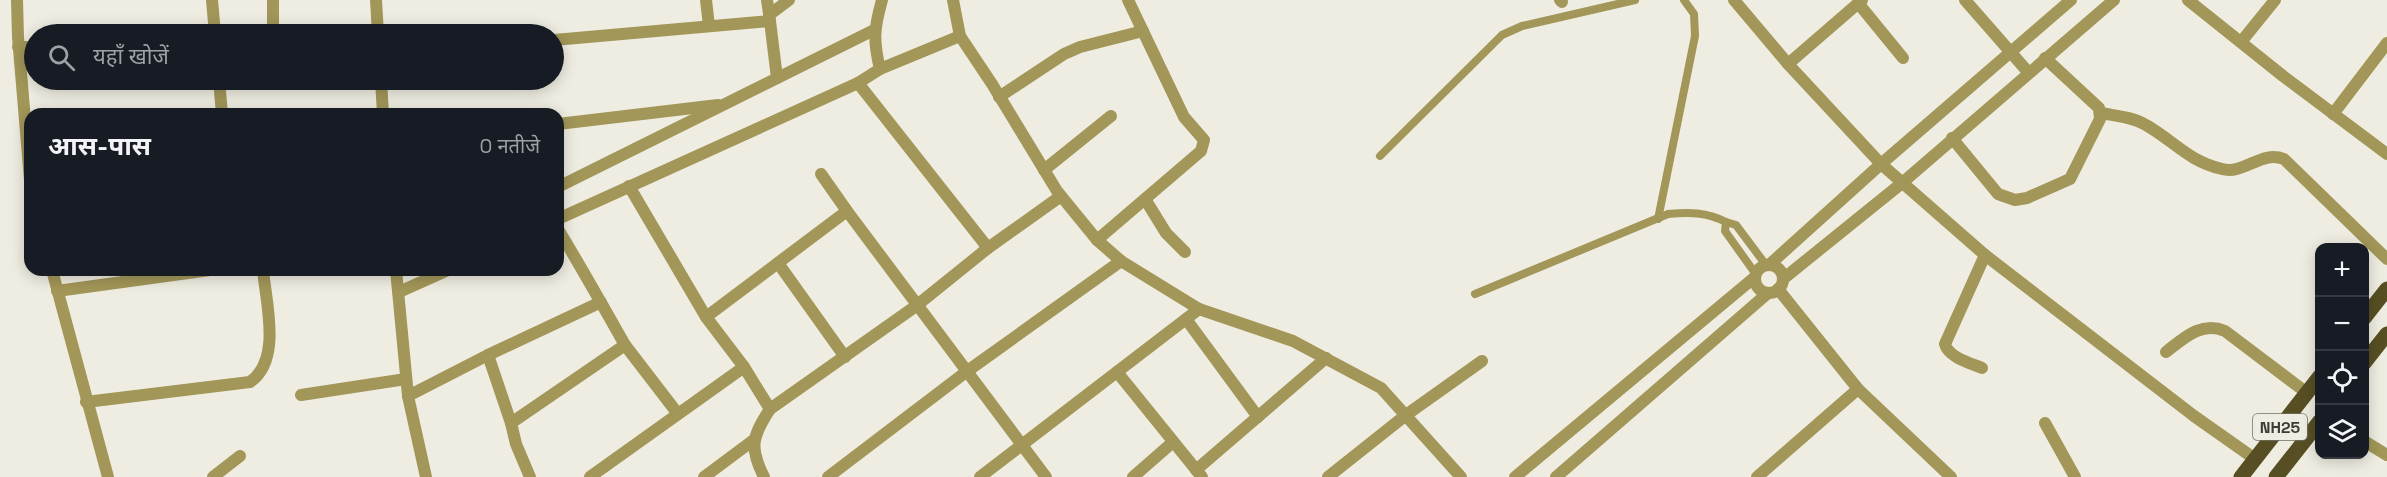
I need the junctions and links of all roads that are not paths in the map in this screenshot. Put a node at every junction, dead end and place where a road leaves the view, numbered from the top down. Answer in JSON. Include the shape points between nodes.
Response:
{"nodes":[{"id":1,"x":17,"y":0,"type":"edge"},
{"id":2,"x":212,"y":0,"type":"edge"},
{"id":3,"x":273,"y":0,"type":"edge"},
{"id":4,"x":376,"y":0,"type":"edge"},
{"id":5,"x":706,"y":0,"type":"edge"},
{"id":6,"x":767,"y":0,"type":"edge"},
{"id":7,"x":789,"y":0,"type":"edge"},
{"id":8,"x":882,"y":0,"type":"edge"},
{"id":9,"x":953,"y":0,"type":"edge"},
{"id":10,"x":1128,"y":0,"type":"edge"},
{"id":11,"x":1635,"y":0,"type":"edge"},
{"id":12,"x":1684,"y":0,"type":"edge"},
{"id":13,"x":1734,"y":0,"type":"edge"},
{"id":14,"x":1965,"y":0,"type":"edge"},
{"id":15,"x":2071,"y":0,"type":"edge"},
{"id":16,"x":2114,"y":0,"type":"edge"},
{"id":17,"x":2188,"y":0,"type":"edge"},
{"id":18,"x":2275,"y":0,"type":"edge"},
{"id":19,"x":1860,"y":2,"type":"edge"},
{"id":20,"x":770,"y":18,"type":"junction"},
{"id":21,"x":214,"y":24,"type":"edge"},
{"id":22,"x":273,"y":24,"type":"edge"},
{"id":23,"x":377,"y":24,"type":"edge"},
{"id":24,"x":709,"y":26,"type":"junction"},
{"id":25,"x":874,"y":30,"type":"junction"},
{"id":26,"x":1143,"y":31,"type":"junction"},
{"id":27,"x":960,"y":36,"type":"junction"},
{"id":28,"x":564,"y":39,"type":"edge"},
{"id":29,"x":2241,"y":42,"type":"junction"},
{"id":30,"x":2387,"y":43,"type":"edge"},
{"id":31,"x":18,"y":48,"type":"junction"},
{"id":32,"x":24,"y":48,"type":"edge"},
{"id":33,"x":2010,"y":51,"type":"junction"},
{"id":34,"x":1903,"y":58,"type":"dead end"},
{"id":35,"x":2045,"y":58,"type":"junction"},
{"id":36,"x":1788,"y":64,"type":"junction"},
{"id":37,"x":880,"y":69,"type":"junction"},
{"id":38,"x":2028,"y":72,"type":"junction"},
{"id":39,"x":777,"y":78,"type":"junction"},
{"id":40,"x":858,"y":83,"type":"junction"},
{"id":41,"x":220,"y":90,"type":"edge"},
{"id":42,"x":382,"y":90,"type":"edge"},
{"id":43,"x":999,"y":97,"type":"junction"},
{"id":44,"x":725,"y":104,"type":"junction"},
{"id":45,"x":221,"y":108,"type":"edge"},
{"id":46,"x":383,"y":108,"type":"edge"},
{"id":47,"x":2101,"y":113,"type":"junction"},
{"id":48,"x":2333,"y":114,"type":"junction"},
{"id":49,"x":24,"y":116,"type":"edge"},
{"id":50,"x":1111,"y":116,"type":"dead end"},
{"id":51,"x":564,"y":123,"type":"edge"},
{"id":52,"x":1952,"y":138,"type":"junction"},
{"id":53,"x":2385,"y":150,"type":"edge"},
{"id":54,"x":1380,"y":156,"type":"dead end"},
{"id":55,"x":1881,"y":164,"type":"junction"},
{"id":56,"x":1044,"y":170,"type":"junction"},
{"id":57,"x":821,"y":174,"type":"dead end"},
{"id":58,"x":1902,"y":183,"type":"junction"},
{"id":59,"x":564,"y":184,"type":"edge"},
{"id":60,"x":629,"y":186,"type":"junction"},
{"id":61,"x":1061,"y":196,"type":"junction"},
{"id":62,"x":1145,"y":199,"type":"junction"},
{"id":63,"x":847,"y":211,"type":"junction"},
{"id":64,"x":564,"y":216,"type":"edge"},
{"id":65,"x":1658,"y":219,"type":"junction"},
{"id":66,"x":1726,"y":222,"type":"junction"},
{"id":67,"x":564,"y":239,"type":"edge"},
{"id":68,"x":1097,"y":240,"type":"junction"},
{"id":69,"x":988,"y":248,"type":"junction"},
{"id":70,"x":1185,"y":252,"type":"dead end"},
{"id":71,"x":1985,"y":255,"type":"junction"},
{"id":72,"x":2387,"y":259,"type":"edge"},
{"id":73,"x":1121,"y":261,"type":"junction"},
{"id":74,"x":778,"y":263,"type":"junction"},
{"id":75,"x":1767,"y":265,"type":"junction"},
{"id":76,"x":1755,"y":275,"type":"junction"},
{"id":77,"x":53,"y":276,"type":"edge"},
{"id":78,"x":165,"y":276,"type":"edge"},
{"id":79,"x":264,"y":276,"type":"edge"},
{"id":80,"x":397,"y":276,"type":"edge"},
{"id":81,"x":435,"y":276,"type":"edge"},
{"id":82,"x":1776,"y":287,"type":"junction"},
{"id":83,"x":2387,"y":290,"type":"edge"},
{"id":84,"x":57,"y":291,"type":"junction"},
{"id":85,"x":399,"y":292,"type":"junction"},
{"id":86,"x":1475,"y":294,"type":"dead end"},
{"id":87,"x":602,"y":302,"type":"junction"},
{"id":88,"x":916,"y":306,"type":"junction"},
{"id":89,"x":1198,"y":309,"type":"junction"},
{"id":90,"x":2369,"y":312,"type":"edge"},
{"id":91,"x":706,"y":317,"type":"junction"},
{"id":92,"x":1186,"y":319,"type":"junction"},
{"id":93,"x":2387,"y":334,"type":"edge"},
{"id":94,"x":624,"y":345,"type":"junction"},
{"id":95,"x":2166,"y":352,"type":"dead end"},
{"id":96,"x":488,"y":356,"type":"junction"},
{"id":97,"x":845,"y":357,"type":"junction"},
{"id":98,"x":2369,"y":357,"type":"edge"},
{"id":99,"x":1326,"y":358,"type":"junction"},
{"id":100,"x":1482,"y":361,"type":"dead end"},
{"id":101,"x":744,"y":367,"type":"junction"},
{"id":102,"x":1982,"y":368,"type":"dead end"},
{"id":103,"x":966,"y":372,"type":"junction"},
{"id":104,"x":1117,"y":372,"type":"junction"},
{"id":105,"x":406,"y":379,"type":"junction"},
{"id":106,"x":2315,"y":382,"type":"edge"},
{"id":107,"x":1858,"y":389,"type":"junction"},
{"id":108,"x":2307,"y":393,"type":"junction"},
{"id":109,"x":301,"y":395,"type":"dead end"},
{"id":110,"x":408,"y":396,"type":"junction"},
{"id":111,"x":86,"y":402,"type":"junction"},
{"id":112,"x":770,"y":409,"type":"junction"},
{"id":113,"x":678,"y":414,"type":"junction"},
{"id":114,"x":1406,"y":416,"type":"junction"},
{"id":115,"x":1258,"y":417,"type":"junction"},
{"id":116,"x":511,"y":423,"type":"junction"},
{"id":117,"x":2045,"y":423,"type":"dead end"},
{"id":118,"x":2315,"y":426,"type":"edge"},
{"id":119,"x":755,"y":439,"type":"junction"},
{"id":120,"x":1173,"y":442,"type":"junction"},
{"id":121,"x":2369,"y":444,"type":"edge"},
{"id":122,"x":1022,"y":445,"type":"junction"},
{"id":123,"x":2387,"y":455,"type":"edge"},
{"id":124,"x":240,"y":456,"type":"dead end"},
{"id":125,"x":2255,"y":459,"type":"junction"},
{"id":126,"x":1199,"y":473,"type":"edge"},
{"id":127,"x":1761,"y":476,"type":"edge"},
{"id":128,"x":108,"y":477,"type":"edge"},
{"id":129,"x":213,"y":477,"type":"edge"},
{"id":130,"x":426,"y":477,"type":"edge"},
{"id":131,"x":530,"y":477,"type":"edge"},
{"id":132,"x":590,"y":477,"type":"edge"},
{"id":133,"x":704,"y":477,"type":"edge"},
{"id":134,"x":764,"y":477,"type":"edge"},
{"id":135,"x":828,"y":477,"type":"edge"},
{"id":136,"x":980,"y":477,"type":"edge"},
{"id":137,"x":1046,"y":477,"type":"edge"},
{"id":138,"x":1133,"y":477,"type":"edge"},
{"id":139,"x":1328,"y":477,"type":"edge"},
{"id":140,"x":1461,"y":477,"type":"edge"},
{"id":141,"x":1515,"y":477,"type":"edge"},
{"id":142,"x":1556,"y":477,"type":"edge"},
{"id":143,"x":1951,"y":477,"type":"edge"},
{"id":144,"x":2075,"y":477,"type":"edge"},
{"id":145,"x":2241,"y":477,"type":"edge"},
{"id":146,"x":2276,"y":477,"type":"edge"}],
"edges":[{"from":1,"to":31,"type":"street"},
{"from":2,"to":21,"type":"street"},
{"from":3,"to":22,"type":"street"},
{"from":4,"to":23,"type":"street"},
{"from":5,"to":24,"type":"street"},
{"from":6,"to":20,"type":"street"},
{"from":7,"to":20,"type":"street"},
{"from":8,"to":25,"type":"street"},
{"from":9,"to":27,"type":"street"},
{"from":10,"to":26,"type":"street"},
{"from":11,"to":54,"type":"lane","via":[[1502,34]]},
{"from":12,"to":65,"type":"lane","via":[[1694,14],[1695,36]]},
{"from":13,"to":36,"type":"street"},
{"from":14,"to":33,"type":"street"},
{"from":15,"to":33,"type":"street"},
{"from":16,"to":35,"type":"street"},
{"from":17,"to":29,"type":"street"},
{"from":18,"to":29,"type":"street"},
{"from":19,"to":34,"type":"street"},
{"from":19,"to":36,"type":"street"},
{"from":20,"to":24,"type":"street"},
{"from":20,"to":39,"type":"street"},
{"from":24,"to":28,"type":"street"},
{"from":25,"to":37,"type":"street"},
{"from":25,"to":39,"type":"street"},
{"from":26,"to":43,"type":"street","via":[[1064,54]]},
{"from":26,"to":62,"type":"street","via":[[1184,117],[1204,140],[1204,146]]},
{"from":27,"to":37,"type":"street"},
{"from":27,"to":43,"type":"street"},
{"from":29,"to":48,"type":"street"},
{"from":30,"to":48,"type":"street"},
{"from":31,"to":32,"type":"street"},
{"from":31,"to":49,"type":"street"},
{"from":33,"to":38,"type":"street"},
{"from":33,"to":55,"type":"street"},
{"from":35,"to":38,"type":"street"},
{"from":35,"to":47,"type":"street"},
{"from":36,"to":55,"type":"street"},
{"from":37,"to":40,"type":"street"},
{"from":38,"to":52,"type":"street"},
{"from":39,"to":44,"type":"street"},
{"from":40,"to":60,"type":"street"},
{"from":40,"to":69,"type":"street"},
{"from":41,"to":45,"type":"street"},
{"from":42,"to":46,"type":"street"},
{"from":43,"to":56,"type":"street"},
{"from":44,"to":51,"type":"street"},
{"from":44,"to":59,"type":"street"},
{"from":47,"to":52,"type":"street","via":[[2070,179],[2027,198],[2015,200],[1998,194]]},
{"from":47,"to":72,"type":"street","via":[[2144,124],[2187,155],[2220,169],[2236,169],[2270,156],[2284,159]]},
{"from":48,"to":53,"type":"street"},
{"from":50,"to":56,"type":"street"},
{"from":52,"to":58,"type":"street"},
{"from":55,"to":58,"type":"street"},
{"from":55,"to":75,"type":"street"},
{"from":56,"to":61,"type":"street"},
{"from":57,"to":63,"type":"street"},
{"from":58,"to":71,"type":"street"},
{"from":58,"to":82,"type":"street"},
{"from":60,"to":64,"type":"street"},
{"from":60,"to":91,"type":"street"},
{"from":61,"to":68,"type":"street"},
{"from":61,"to":69,"type":"street"},
{"from":62,"to":68,"type":"street"},
{"from":62,"to":70,"type":"street","via":[[1166,233]]},
{"from":63,"to":74,"type":"street"},
{"from":63,"to":88,"type":"street"},
{"from":65,"to":66,"type":"lane","via":[[1668,214],[1700,213]]},
{"from":65,"to":86,"type":"lane"},
{"from":66,"to":75,"type":"lane","via":[[1736,225]]},
{"from":66,"to":76,"type":"lane","via":[[1725,231]]},
{"from":67,"to":87,"type":"street"},
{"from":68,"to":73,"type":"street"},
{"from":69,"to":88,"type":"street"},
{"from":71,"to":102,"type":"street","via":[[1945,344],[1953,355]]},
{"from":71,"to":125,"type":"street"},
{"from":73,"to":89,"type":"street"},
{"from":73,"to":103,"type":"street"},
{"from":74,"to":91,"type":"street"},
{"from":74,"to":97,"type":"street"},
{"from":75,"to":76,"type":"street"},
{"from":75,"to":82,"type":"street","via":[[1778,269]]},
{"from":76,"to":82,"type":"street","via":[[1759,290]]},
{"from":76,"to":141,"type":"street"},
{"from":77,"to":84,"type":"street"},
{"from":78,"to":84,"type":"street"},
{"from":79,"to":111,"type":"street","via":[[269,342],[259,376],[250,382]]},
{"from":80,"to":85,"type":"street"},
{"from":81,"to":85,"type":"street"},
{"from":82,"to":107,"type":"street"},
{"from":82,"to":142,"type":"street"},
{"from":83,"to":90,"type":"main road"},
{"from":84,"to":111,"type":"street"},
{"from":85,"to":105,"type":"street"},
{"from":87,"to":94,"type":"street"},
{"from":87,"to":96,"type":"street"},
{"from":88,"to":97,"type":"street"},
{"from":88,"to":103,"type":"street"},
{"from":89,"to":92,"type":"street"},
{"from":89,"to":99,"type":"street","via":[[1293,341]]},
{"from":91,"to":101,"type":"street"},
{"from":92,"to":104,"type":"street"},
{"from":92,"to":115,"type":"street"},
{"from":93,"to":98,"type":"main road"},
{"from":94,"to":113,"type":"street"},
{"from":94,"to":116,"type":"street"},
{"from":95,"to":108,"type":"street","via":[[2193,331],[2215,327]]},
{"from":96,"to":110,"type":"street"},
{"from":96,"to":116,"type":"street"},
{"from":97,"to":112,"type":"street"},
{"from":99,"to":114,"type":"street","via":[[1381,388]]},
{"from":99,"to":115,"type":"street"},
{"from":100,"to":114,"type":"street"},
{"from":101,"to":112,"type":"street"},
{"from":101,"to":113,"type":"street"},
{"from":103,"to":122,"type":"street"},
{"from":103,"to":135,"type":"street"},
{"from":104,"to":120,"type":"street"},
{"from":104,"to":122,"type":"street"},
{"from":105,"to":109,"type":"street"},
{"from":105,"to":110,"type":"street"},
{"from":106,"to":108,"type":"main road","number":"NH25"},
{"from":107,"to":127,"type":"street"},
{"from":107,"to":143,"type":"street"},
{"from":108,"to":125,"type":"main road","number":"NH25"},
{"from":110,"to":130,"type":"street"},
{"from":111,"to":128,"type":"street"},
{"from":112,"to":119,"type":"street"},
{"from":113,"to":132,"type":"street"},
{"from":114,"to":139,"type":"street"},
{"from":114,"to":140,"type":"street"},
{"from":115,"to":126,"type":"street"},
{"from":116,"to":131,"type":"street"},
{"from":117,"to":144,"type":"street"},
{"from":118,"to":146,"type":"main road","number":"NH25"},
{"from":119,"to":133,"type":"street"},
{"from":119,"to":134,"type":"street","via":[[755,459]]},
{"from":120,"to":126,"type":"street"},
{"from":120,"to":138,"type":"street"},
{"from":121,"to":123,"type":"street"},
{"from":122,"to":136,"type":"street"},
{"from":122,"to":137,"type":"street"},
{"from":124,"to":129,"type":"street"},
{"from":125,"to":145,"type":"main road","number":"NH25"}]}
